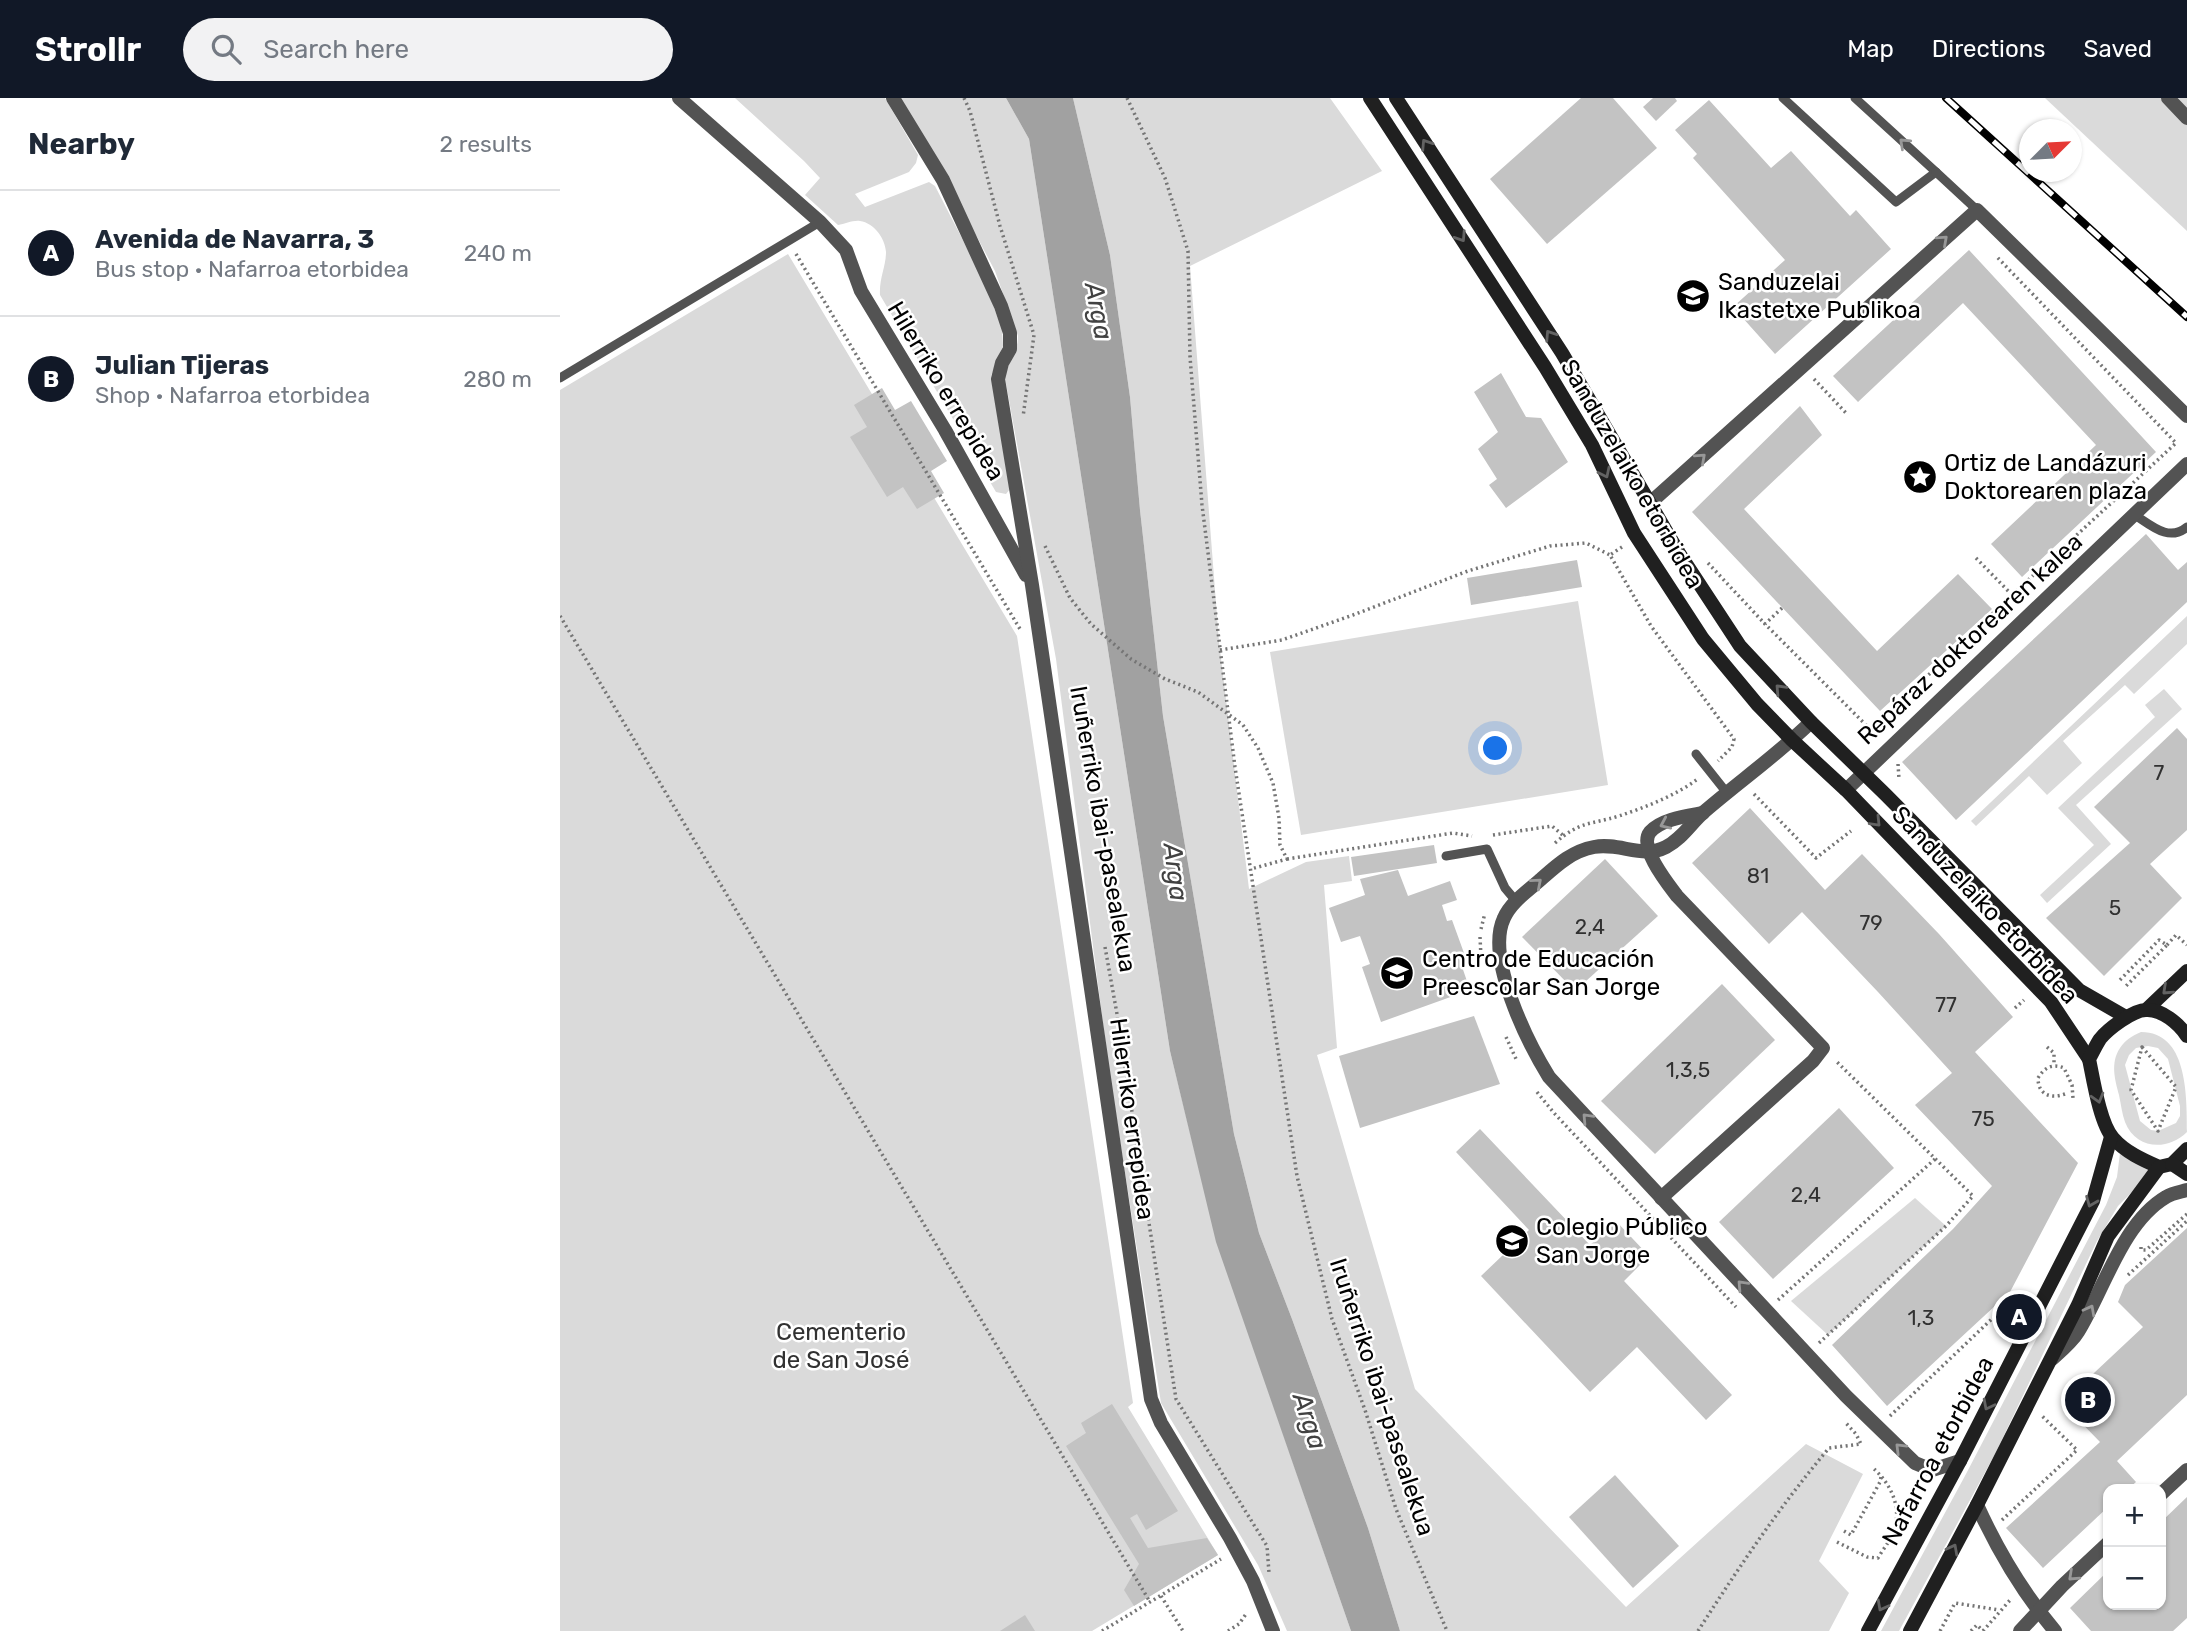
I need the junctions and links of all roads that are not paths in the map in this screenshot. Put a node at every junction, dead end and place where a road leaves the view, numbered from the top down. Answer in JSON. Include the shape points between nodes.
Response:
{"nodes":[{"id":1,"x":679,"y":98,"type":"edge"},
{"id":2,"x":893,"y":98,"type":"edge"},
{"id":3,"x":1370,"y":98,"type":"edge"},
{"id":4,"x":1396,"y":98,"type":"edge"},
{"id":5,"x":1783,"y":98,"type":"edge"},
{"id":6,"x":1855,"y":98,"type":"edge"},
{"id":7,"x":2168,"y":98,"type":"edge"},
{"id":8,"x":2187,"y":118,"type":"edge"},
{"id":9,"x":1936,"y":172,"type":"junction"},
{"id":10,"x":1977,"y":210,"type":"junction"},
{"id":11,"x":820,"y":222,"type":"junction"},
{"id":12,"x":560,"y":378,"type":"edge"},
{"id":13,"x":2187,"y":416,"type":"edge"},
{"id":14,"x":2187,"y":464,"type":"edge"},
{"id":15,"x":1650,"y":503,"type":"junction"},
{"id":16,"x":2134,"y":515,"type":"junction"},
{"id":17,"x":2187,"y":527,"type":"edge"},
{"id":18,"x":1032,"y":585,"type":"junction"},
{"id":19,"x":1811,"y":722,"type":"junction"},
{"id":20,"x":1792,"y":740,"type":"junction"},
{"id":21,"x":1696,"y":754,"type":"dead end"},
{"id":22,"x":1863,"y":772,"type":"junction"},
{"id":23,"x":1846,"y":790,"type":"junction"},
{"id":24,"x":1727,"y":793,"type":"junction"},
{"id":25,"x":1703,"y":813,"type":"junction"},
{"id":26,"x":1650,"y":853,"type":"junction"},
{"id":27,"x":1446,"y":856,"type":"dead end"},
{"id":28,"x":1516,"y":901,"type":"junction"},
{"id":29,"x":2187,"y":971,"type":"edge"},
{"id":30,"x":2146,"y":1010,"type":"junction"},
{"id":31,"x":2126,"y":1017,"type":"junction"},
{"id":32,"x":2187,"y":1036,"type":"edge"},
{"id":33,"x":2089,"y":1059,"type":"junction"},
{"id":34,"x":2111,"y":1137,"type":"junction"},
{"id":35,"x":2187,"y":1149,"type":"edge"},
{"id":36,"x":2166,"y":1166,"type":"junction"},
{"id":37,"x":2187,"y":1174,"type":"edge"},
{"id":38,"x":2187,"y":1190,"type":"edge"},
{"id":39,"x":1661,"y":1198,"type":"junction"},
{"id":40,"x":2049,"y":1363,"type":"junction"},
{"id":41,"x":1960,"y":1461,"type":"junction"},
{"id":42,"x":2187,"y":1470,"type":"edge"},
{"id":43,"x":2166,"y":1489,"type":"edge"},
{"id":44,"x":1977,"y":1505,"type":"junction"},
{"id":45,"x":2104,"y":1547,"type":"edge"},
{"id":46,"x":2039,"y":1611,"type":"junction"},
{"id":47,"x":1267,"y":1629,"type":"edge"},
{"id":48,"x":1868,"y":1631,"type":"edge"},
{"id":49,"x":1910,"y":1631,"type":"edge"},
{"id":50,"x":2020,"y":1631,"type":"edge"},
{"id":51,"x":2055,"y":1631,"type":"edge"}],
"edges":[{"from":1,"to":11,"type":"street","name":"Hilerriko errepidea"},
{"from":2,"to":18,"type":"street","name":"Hilerriko errepidea","via":[[943,180],[1010,333],[1010,349],[998,379]]},
{"from":3,"to":20,"type":"main road","name":"Sanduzelaiko etorbidea","one_way":true,"via":[[1545,366],[1651,562],[1703,639]]},
{"from":15,"to":4,"type":"main road","name":"Sanduzelaiko etorbidea","one_way":true,"via":[[1562,352]]},
{"from":5,"to":9,"type":"lane","via":[[1896,202]]},
{"from":9,"to":6,"type":"lane","one_way":true},
{"from":7,"to":8,"type":"street"},
{"from":9,"to":10,"type":"lane"},
{"from":10,"to":13,"type":"street"},
{"from":15,"to":10,"type":"street","one_way":true},
{"from":11,"to":12,"type":"lane"},
{"from":11,"to":18,"type":"street","name":"Hilerriko errepidea","via":[[846,250],[861,291]]},
{"from":14,"to":16,"type":"street","name":"Repáraz doktorearen kalea"},
{"from":19,"to":15,"type":"main road","name":"Sanduzelaiko etorbidea","one_way":true,"via":[[1740,646]]},
{"from":16,"to":17,"type":"lane","via":[[2168,534]]},
{"from":16,"to":22,"type":"street","name":"Repáraz doktorearen kalea"},
{"from":18,"to":47,"type":"street","name":"Hilerriko errepidea","via":[[1151,1399],[1253,1581]]},
{"from":19,"to":20,"type":"street"},
{"from":19,"to":22,"type":"main road","name":"Sanduzelaiko etorbidea"},
{"from":20,"to":23,"type":"main road","name":"Sanduzelaiko etorbidea"},
{"from":20,"to":24,"type":"street"},
{"from":21,"to":24,"type":"lane"},
{"from":22,"to":23,"type":"street","name":"Repáraz doktorearen kalea"},
{"from":22,"to":31,"type":"main road","name":"Sanduzelaiko etorbidea","via":[[2079,990]]},
{"from":23,"to":33,"type":"main road","name":"Sanduzelaiko etorbidea","one_way":true,"via":[[2051,1002]]},
{"from":24,"to":25,"type":"street"},
{"from":25,"to":26,"type":"street","via":[[1680,837]]},
{"from":25,"to":26,"type":"street","one_way":true,"via":[[1675,819],[1649,832]]},
{"from":28,"to":26,"type":"street","one_way":true,"via":[[1572,854],[1597,846]]},
{"from":26,"to":39,"type":"street","via":[[1677,896],[1823,1048]]},
{"from":27,"to":28,"type":"lane","via":[[1487,849]]},
{"from":39,"to":28,"type":"street","one_way":true,"via":[[1549,1077],[1531,1047],[1516,1010],[1499,937],[1503,918]]},
{"from":29,"to":30,"type":"main road","one_way":true},
{"from":30,"to":31,"type":"main road"},
{"from":30,"to":32,"type":"main road","via":[[2164,1014]]},
{"from":31,"to":33,"type":"main road","via":[[2101,1037]]},
{"from":33,"to":34,"type":"main road","one_way":true,"via":[[2096,1097]]},
{"from":34,"to":36,"type":"main road","via":[[2133,1155]]},
{"from":34,"to":41,"type":"main road","name":"Nafarroa etorbidea","one_way":true,"via":[[2093,1201]]},
{"from":35,"to":36,"type":"main road"},
{"from":36,"to":37,"type":"main road"},
{"from":36,"to":40,"type":"main road","via":[[2108,1236]]},
{"from":40,"to":38,"type":"street","one_way":true,"via":[[2077,1334],[2132,1230],[2167,1196]]},
{"from":41,"to":39,"type":"street","one_way":true,"via":[[1932,1470],[1915,1463]]},
{"from":40,"to":44,"type":"main road"},
{"from":41,"to":48,"type":"main road","name":"Nafarroa etorbidea","one_way":true},
{"from":42,"to":43,"type":"street"},
{"from":44,"to":46,"type":"street","via":[[1995,1545]]},
{"from":49,"to":44,"type":"main road","one_way":true},
{"from":45,"to":46,"type":"street","one_way":true},
{"from":46,"to":50,"type":"street"},
{"from":46,"to":51,"type":"street"}]}
